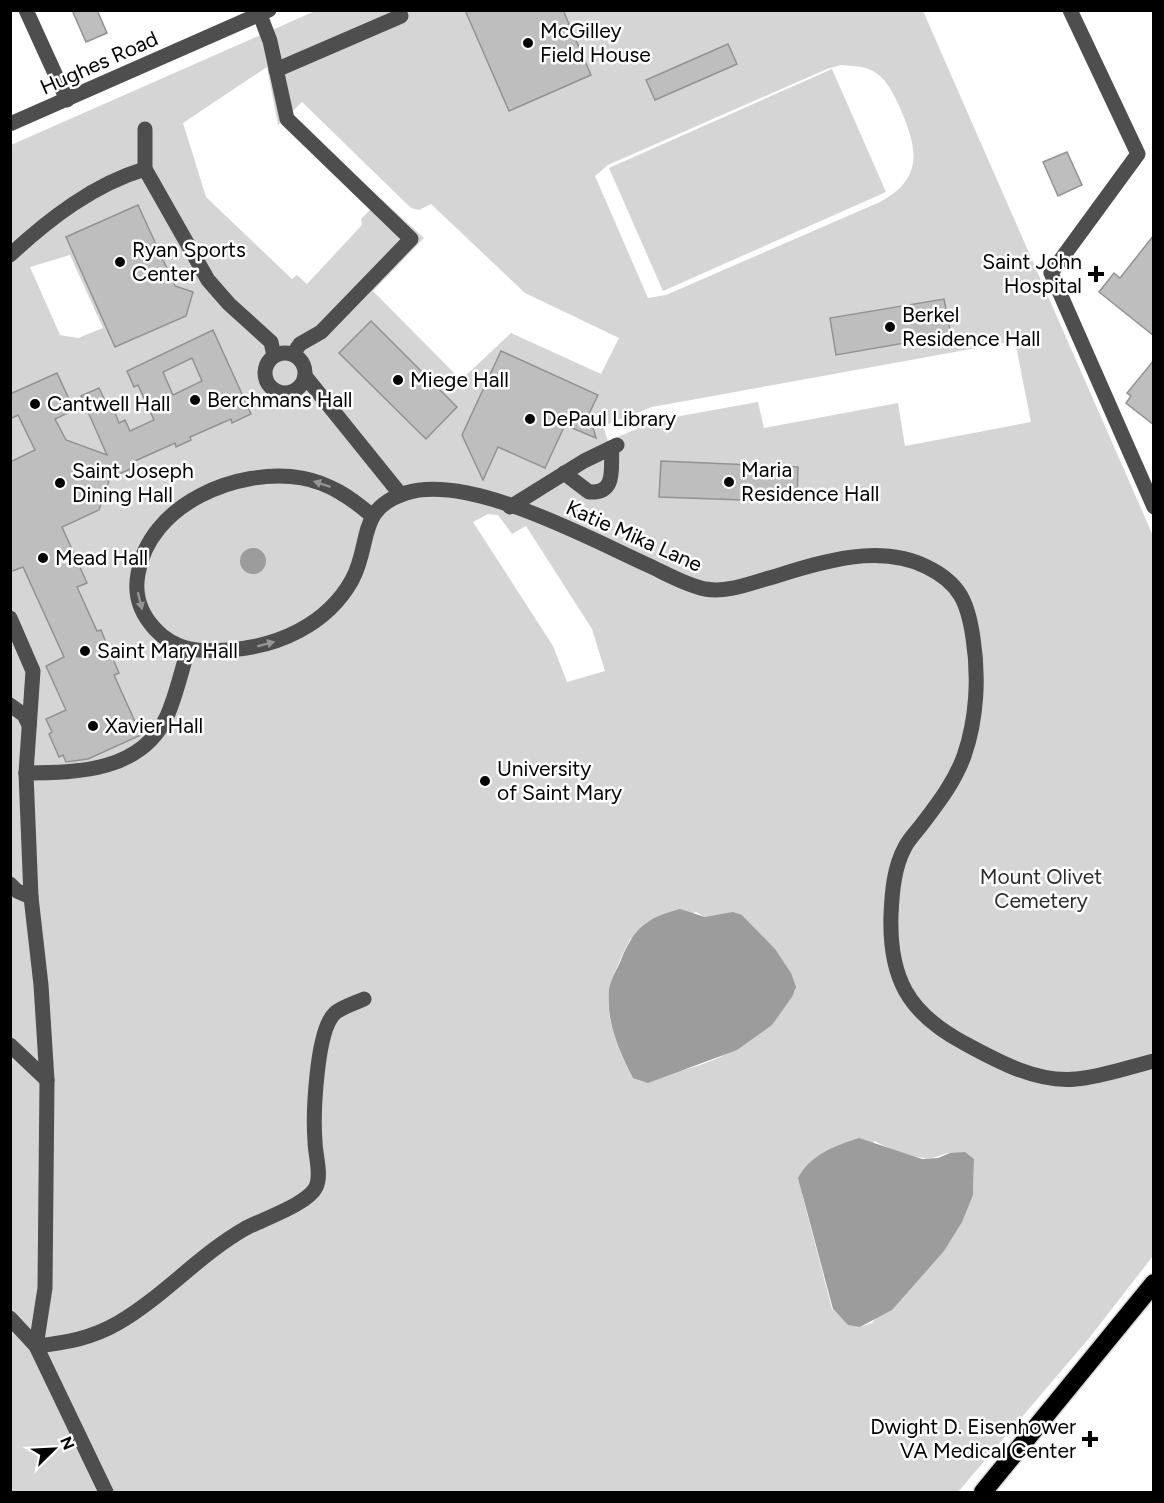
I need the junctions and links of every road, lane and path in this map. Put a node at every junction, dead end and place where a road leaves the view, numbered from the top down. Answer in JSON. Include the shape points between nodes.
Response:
{"nodes":[{"id":1,"x":26,"y":10,"type":"edge"},
{"id":2,"x":229,"y":10,"type":"edge"},
{"id":3,"x":1070,"y":10,"type":"edge"},
{"id":4,"x":265,"y":13,"type":"edge"},
{"id":5,"x":401,"y":16,"type":"dead end"},
{"id":6,"x":236,"y":25,"type":"junction"},
{"id":7,"x":276,"y":70,"type":"junction"},
{"id":8,"x":67,"y":99,"type":"junction"},
{"id":9,"x":10,"y":124,"type":"edge"},
{"id":10,"x":145,"y":129,"type":"dead end"},
{"id":11,"x":145,"y":169,"type":"junction"},
{"id":12,"x":10,"y":255,"type":"edge"},
{"id":13,"x":293,"y":354,"type":"junction"},
{"id":14,"x":274,"y":356,"type":"junction"},
{"id":15,"x":305,"y":376,"type":"junction"},
{"id":16,"x":564,"y":474,"type":"junction"},
{"id":17,"x":401,"y":495,"type":"junction"},
{"id":18,"x":510,"y":507,"type":"junction"},
{"id":19,"x":1154,"y":507,"type":"edge"},
{"id":20,"x":371,"y":515,"type":"junction"},
{"id":21,"x":10,"y":618,"type":"edge"},
{"id":22,"x":188,"y":650,"type":"junction"},
{"id":23,"x":10,"y":705,"type":"edge"},
{"id":24,"x":29,"y":725,"type":"junction"},
{"id":25,"x":26,"y":773,"type":"junction"},
{"id":26,"x":10,"y":884,"type":"edge"},
{"id":27,"x":31,"y":897,"type":"junction"},
{"id":28,"x":364,"y":999,"type":"dead end"},
{"id":29,"x":10,"y":1045,"type":"edge"},
{"id":30,"x":1154,"y":1061,"type":"edge"},
{"id":31,"x":47,"y":1080,"type":"junction"},
{"id":32,"x":1154,"y":1283,"type":"edge"},
{"id":33,"x":10,"y":1318,"type":"edge"},
{"id":34,"x":36,"y":1346,"type":"junction"},
{"id":35,"x":106,"y":1492,"type":"edge"},
{"id":36,"x":983,"y":1492,"type":"edge"}],
"edges":[{"from":1,"to":8,"type":"street"},
{"from":2,"to":6,"type":"street"},
{"from":3,"to":19,"type":"street","via":[[1138,154],[1051,273]]},
{"from":4,"to":6,"type":"street","name":"Hughes Road"},
{"from":4,"to":7,"type":"street"},
{"from":5,"to":7,"type":"street"},
{"from":6,"to":8,"type":"street","name":"Hughes Road"},
{"from":7,"to":13,"type":"street","via":[[286,119],[411,238],[321,332],[300,344]]},
{"from":8,"to":9,"type":"street","name":"Hughes Road"},
{"from":10,"to":11,"type":"street"},
{"from":11,"to":12,"type":"street","via":[[122,176],[88,195]]},
{"from":11,"to":14,"type":"street","via":[[208,280],[271,342]]},
{"from":13,"to":14,"type":"street"},
{"from":13,"to":15,"type":"street","via":[[303,363]]},
{"from":14,"to":15,"type":"street","via":[[265,373],[274,389],[293,391]]},
{"from":15,"to":17,"type":"street"},
{"from":16,"to":16,"type":"street","via":[[614,447],[613,471],[603,490],[589,492]]},
{"from":16,"to":18,"type":"street"},
{"from":17,"to":18,"type":"street","name":"Katie Mika Lane","via":[[449,488]]},
{"from":17,"to":20,"type":"street"},
{"from":18,"to":30,"type":"street","name":"Katie Mika Lane","via":[[699,588],[734,589],[808,566],[894,555],[927,567],[952,582],[968,608],[976,657],[975,708],[964,756],[945,795],[905,847],[898,868],[892,888],[890,945],[894,969],[907,996],[925,1018],[966,1045],[1021,1070],[1046,1078],[1076,1080]]},
{"from":22,"to":20,"type":"street","one_way":true,"via":[[266,646],[311,623],[332,607],[353,579]]},
{"from":20,"to":22,"type":"street","one_way":true,"via":[[334,488],[284,476],[242,481],[190,502],[152,538],[141,559],[136,582],[138,603],[146,620],[162,637]]},
{"from":21,"to":24,"type":"street","via":[[33,671]]},
{"from":22,"to":25,"type":"street","via":[[166,717],[150,741],[130,758],[65,773]]},
{"from":23,"to":24,"type":"street","via":[[24,715]]},
{"from":24,"to":25,"type":"street"},
{"from":25,"to":27,"type":"street"},
{"from":26,"to":27,"type":"street"},
{"from":27,"to":31,"type":"street"},
{"from":28,"to":34,"type":"street","via":[[334,1014],[326,1028],[317,1072],[316,1188],[207,1254],[119,1322],[69,1343]]},
{"from":29,"to":31,"type":"street"},
{"from":31,"to":34,"type":"street","via":[[45,1288]]},
{"from":32,"to":36,"type":"highway"},
{"from":33,"to":34,"type":"street"},
{"from":34,"to":35,"type":"street"}]}
